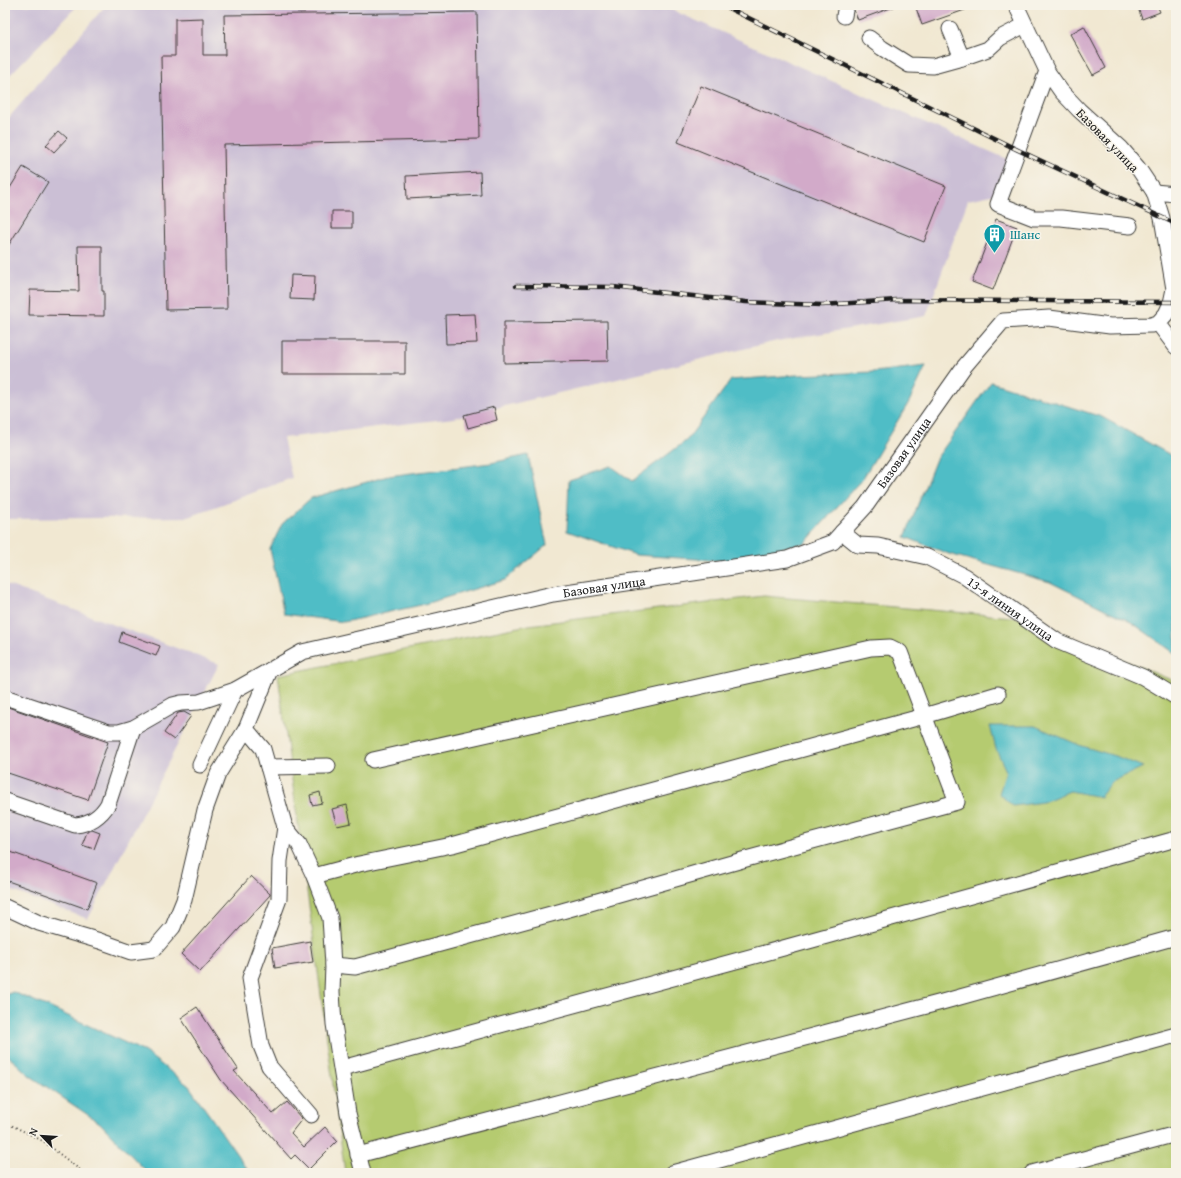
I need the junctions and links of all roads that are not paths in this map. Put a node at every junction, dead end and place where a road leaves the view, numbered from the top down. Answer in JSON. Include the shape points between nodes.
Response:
{"nodes":[{"id":1,"x":1016,"y":5,"type":"edge"},
{"id":2,"x":1025,"y":25,"type":"junction"},
{"id":3,"x":950,"y":28,"type":"dead end"},
{"id":4,"x":869,"y":38,"type":"dead end"},
{"id":5,"x":962,"y":58,"type":"junction"},
{"id":6,"x":1047,"y":71,"type":"junction"},
{"id":7,"x":1154,"y":192,"type":"junction"},
{"id":8,"x":1176,"y":194,"type":"edge"},
{"id":9,"x":1130,"y":226,"type":"dead end"},
{"id":10,"x":1158,"y":323,"type":"junction"},
{"id":11,"x":1176,"y":347,"type":"edge"},
{"id":12,"x":842,"y":532,"type":"junction"},
{"id":13,"x":270,"y":670,"type":"junction"},
{"id":14,"x":235,"y":690,"type":"junction"},
{"id":15,"x":998,"y":694,"type":"dead end"},
{"id":16,"x":5,"y":697,"type":"edge"},
{"id":17,"x":1176,"y":697,"type":"edge"},
{"id":18,"x":924,"y":716,"type":"junction"},
{"id":19,"x":133,"y":728,"type":"junction"},
{"id":20,"x":246,"y":729,"type":"junction"},
{"id":21,"x":374,"y":760,"type":"dead end"},
{"id":22,"x":200,"y":764,"type":"dead end"},
{"id":23,"x":328,"y":766,"type":"dead end"},
{"id":24,"x":268,"y":767,"type":"junction"},
{"id":25,"x":5,"y":801,"type":"edge"},
{"id":26,"x":285,"y":826,"type":"junction"},
{"id":27,"x":1176,"y":840,"type":"edge"},
{"id":28,"x":314,"y":876,"type":"junction"},
{"id":29,"x":5,"y":907,"type":"edge"},
{"id":30,"x":1176,"y":937,"type":"edge"},
{"id":31,"x":333,"y":965,"type":"junction"},
{"id":32,"x":1176,"y":1035,"type":"edge"},
{"id":33,"x":342,"y":1068,"type":"junction"},
{"id":34,"x":311,"y":1115,"type":"dead end"},
{"id":35,"x":1176,"y":1134,"type":"edge"},
{"id":36,"x":358,"y":1155,"type":"junction"},
{"id":37,"x":363,"y":1173,"type":"edge"},
{"id":38,"x":672,"y":1173,"type":"edge"},
{"id":39,"x":1032,"y":1173,"type":"edge"}],
"edges":[{"from":1,"to":2,"type":"street","name":"Базовая улица"},
{"from":2,"to":5,"type":"street","via":[[1000,38],[988,49]]},
{"from":2,"to":6,"type":"street","name":"Базовая улица"},
{"from":3,"to":5,"type":"street"},
{"from":4,"to":5,"type":"street","via":[[909,65],[933,66]]},
{"from":6,"to":7,"type":"street","name":"Базовая улица","via":[[1079,110],[1121,148]]},
{"from":6,"to":9,"type":"street","via":[[998,204],[1034,218],[1061,218]]},
{"from":7,"to":8,"type":"street"},
{"from":7,"to":10,"type":"street","name":"Базовая улица","via":[[1162,218],[1174,289],[1166,314]]},
{"from":10,"to":11,"type":"street"},
{"from":10,"to":12,"type":"street","name":"Базовая улица","via":[[1110,326],[1049,318],[1003,321],[963,368],[865,507]]},
{"from":12,"to":13,"type":"street","name":"Базовая улица","via":[[833,542],[787,559],[553,594],[302,652]]},
{"from":12,"to":17,"type":"street","name":"13-я линия улица","via":[[858,544],[927,557],[964,576],[1057,641],[1143,677]]},
{"from":13,"to":14,"type":"street","name":"Базовая улица"},
{"from":13,"to":20,"type":"street"},
{"from":14,"to":19,"type":"street","name":"Базовая улица","via":[[200,702],[173,705]]},
{"from":14,"to":22,"type":"street"},
{"from":15,"to":18,"type":"street"},
{"from":16,"to":19,"type":"street","name":"Базовая улица","via":[[110,732]]},
{"from":18,"to":21,"type":"street","via":[[900,652],[890,647],[871,648]]},
{"from":18,"to":28,"type":"street","via":[[452,845]]},
{"from":18,"to":31,"type":"street","via":[[957,802],[355,967]]},
{"from":19,"to":25,"type":"street","via":[[108,804],[90,821],[75,825]]},
{"from":20,"to":24,"type":"street","via":[[263,749]]},
{"from":20,"to":29,"type":"street","via":[[218,774],[205,810],[184,900],[173,927],[154,949],[131,952],[39,923]]},
{"from":23,"to":24,"type":"street"},
{"from":24,"to":26,"type":"street"},
{"from":26,"to":28,"type":"street","via":[[299,844]]},
{"from":26,"to":34,"type":"street","via":[[280,861],[279,899],[250,978],[261,1046],[269,1066]]},
{"from":27,"to":33,"type":"street"},
{"from":28,"to":31,"type":"street","via":[[330,918]]},
{"from":30,"to":36,"type":"street","via":[[942,1002]]},
{"from":31,"to":33,"type":"street","via":[[334,1024]]},
{"from":32,"to":38,"type":"street"},
{"from":33,"to":36,"type":"street","via":[[348,1113]]},
{"from":35,"to":39,"type":"street"},
{"from":36,"to":37,"type":"street"}]}
